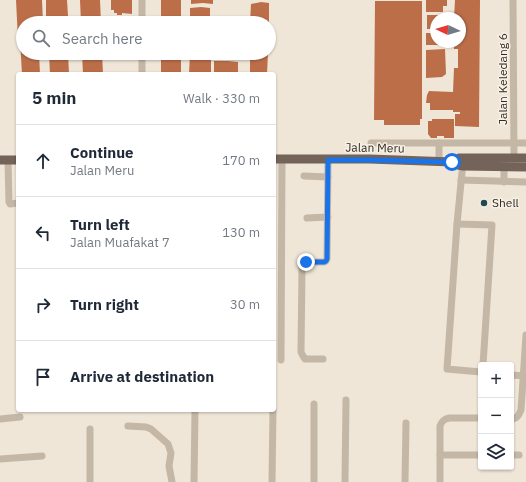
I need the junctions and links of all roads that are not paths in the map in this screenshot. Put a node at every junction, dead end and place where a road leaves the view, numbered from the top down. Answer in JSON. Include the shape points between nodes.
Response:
{"nodes":[{"id":1,"x":142,"y":0,"type":"edge"},
{"id":2,"x":513,"y":0,"type":"edge"},
{"id":3,"x":142,"y":16,"type":"edge"},
{"id":4,"x":142,"y":60,"type":"edge"},
{"id":5,"x":142,"y":72,"type":"edge"},
{"id":6,"x":371,"y":143,"type":"dead end"},
{"id":7,"x":439,"y":143,"type":"junction"},
{"id":8,"x":514,"y":143,"type":"junction"},
{"id":9,"x":526,"y":144,"type":"edge"},
{"id":10,"x":526,"y":158,"type":"edge"},
{"id":11,"x":278,"y":159,"type":"edge"},
{"id":12,"x":4,"y":160,"type":"edge"},
{"id":13,"x":16,"y":160,"type":"edge"},
{"id":14,"x":328,"y":160,"type":"junction"},
{"id":15,"x":439,"y":161,"type":"junction"},
{"id":16,"x":463,"y":162,"type":"junction"},
{"id":17,"x":514,"y":162,"type":"junction"},
{"id":18,"x":504,"y":167,"type":"junction"},
{"id":19,"x":526,"y":168,"type":"edge"},
{"id":20,"x":304,"y":176,"type":"dead end"},
{"id":21,"x":328,"y":177,"type":"junction"},
{"id":22,"x":461,"y":180,"type":"junction"},
{"id":23,"x":504,"y":182,"type":"junction"},
{"id":24,"x":526,"y":182,"type":"edge"},
{"id":25,"x":16,"y":203,"type":"edge"},
{"id":26,"x":328,"y":217,"type":"junction"},
{"id":27,"x":307,"y":218,"type":"dead end"},
{"id":28,"x":457,"y":224,"type":"junction"},
{"id":29,"x":526,"y":335,"type":"edge"},
{"id":30,"x":323,"y":359,"type":"dead end"},
{"id":31,"x":281,"y":360,"type":"dead end"},
{"id":32,"x":483,"y":362,"type":"edge"},
{"id":33,"x":478,"y":372,"type":"edge"},
{"id":34,"x":514,"y":375,"type":"edge"},
{"id":35,"x":525,"y":376,"type":"edge"},
{"id":36,"x":346,"y":400,"type":"dead end"},
{"id":37,"x":314,"y":404,"type":"dead end"},
{"id":38,"x":195,"y":412,"type":"edge"},
{"id":39,"x":273,"y":412,"type":"edge"},
{"id":40,"x":20,"y":417,"type":"dead end"},
{"id":41,"x":478,"y":418,"type":"edge"},
{"id":42,"x":0,"y":419,"type":"edge"},
{"id":43,"x":514,"y":419,"type":"edge"},
{"id":44,"x":406,"y":423,"type":"dead end"},
{"id":45,"x":128,"y":426,"type":"dead end"},
{"id":46,"x":90,"y":429,"type":"dead end"},
{"id":47,"x":440,"y":455,"type":"junction"},
{"id":48,"x":478,"y":455,"type":"edge"},
{"id":49,"x":42,"y":456,"type":"dead end"},
{"id":50,"x":0,"y":459,"type":"edge"},
{"id":51,"x":90,"y":482,"type":"edge"},
{"id":52,"x":172,"y":482,"type":"edge"},
{"id":53,"x":194,"y":482,"type":"edge"},
{"id":54,"x":272,"y":482,"type":"edge"},
{"id":55,"x":314,"y":482,"type":"edge"},
{"id":56,"x":345,"y":482,"type":"edge"},
{"id":57,"x":406,"y":482,"type":"edge"},
{"id":58,"x":440,"y":482,"type":"edge"}],
"edges":[{"from":1,"to":3,"type":"street"},
{"from":2,"to":8,"type":"street","name":"Jalan Keledang 6"},
{"from":4,"to":5,"type":"street"},
{"from":6,"to":7,"type":"street"},
{"from":7,"to":8,"type":"street"},
{"from":7,"to":15,"type":"street"},
{"from":8,"to":9,"type":"street"},
{"from":8,"to":17,"type":"street","name":"Jalan Keledang 6"},
{"from":10,"to":17,"type":"main road","name":"Jalan Meru"},
{"from":11,"to":14,"type":"main road","name":"Jalan Meru"},
{"from":11,"to":31,"type":"street"},
{"from":12,"to":13,"type":"main road"},
{"from":12,"to":25,"type":"street","via":[[9,202]]},
{"from":14,"to":15,"type":"main road","name":"Jalan Meru"},
{"from":14,"to":21,"type":"street"},
{"from":15,"to":16,"type":"main road","name":"Jalan Meru","via":[[452,162],[459,158]]},
{"from":16,"to":17,"type":"main road","name":"Jalan Meru"},
{"from":16,"to":18,"type":"main road","name":"Jalan Meru"},
{"from":16,"to":22,"type":"street"},
{"from":17,"to":18,"type":"main road","name":"Jalan Meru"},
{"from":17,"to":19,"type":"main road","via":[[522,170]]},
{"from":18,"to":23,"type":"street"},
{"from":20,"to":21,"type":"street"},
{"from":21,"to":26,"type":"street"},
{"from":22,"to":23,"type":"street"},
{"from":22,"to":28,"type":"street"},
{"from":23,"to":24,"type":"street"},
{"from":26,"to":27,"type":"street"},
{"from":26,"to":30,"type":"street","via":[[326,261],[306,262],[302,266],[301,352],[305,359]]},
{"from":28,"to":32,"type":"street","via":[[492,225]]},
{"from":28,"to":33,"type":"street","via":[[447,369]]},
{"from":29,"to":35,"type":"street"},
{"from":34,"to":35,"type":"street"},
{"from":35,"to":43,"type":"street","via":[[521,410]]},
{"from":36,"to":56,"type":"street"},
{"from":37,"to":55,"type":"street"},
{"from":38,"to":53,"type":"street"},
{"from":39,"to":54,"type":"street"},
{"from":40,"to":42,"type":"street"},
{"from":41,"to":47,"type":"street","via":[[449,418],[441,422]]},
{"from":44,"to":57,"type":"street"},
{"from":45,"to":52,"type":"street","via":[[146,426],[168,444],[171,453],[169,466]]},
{"from":46,"to":51,"type":"street"},
{"from":47,"to":48,"type":"street"},
{"from":47,"to":58,"type":"street"},
{"from":49,"to":50,"type":"street"}]}
